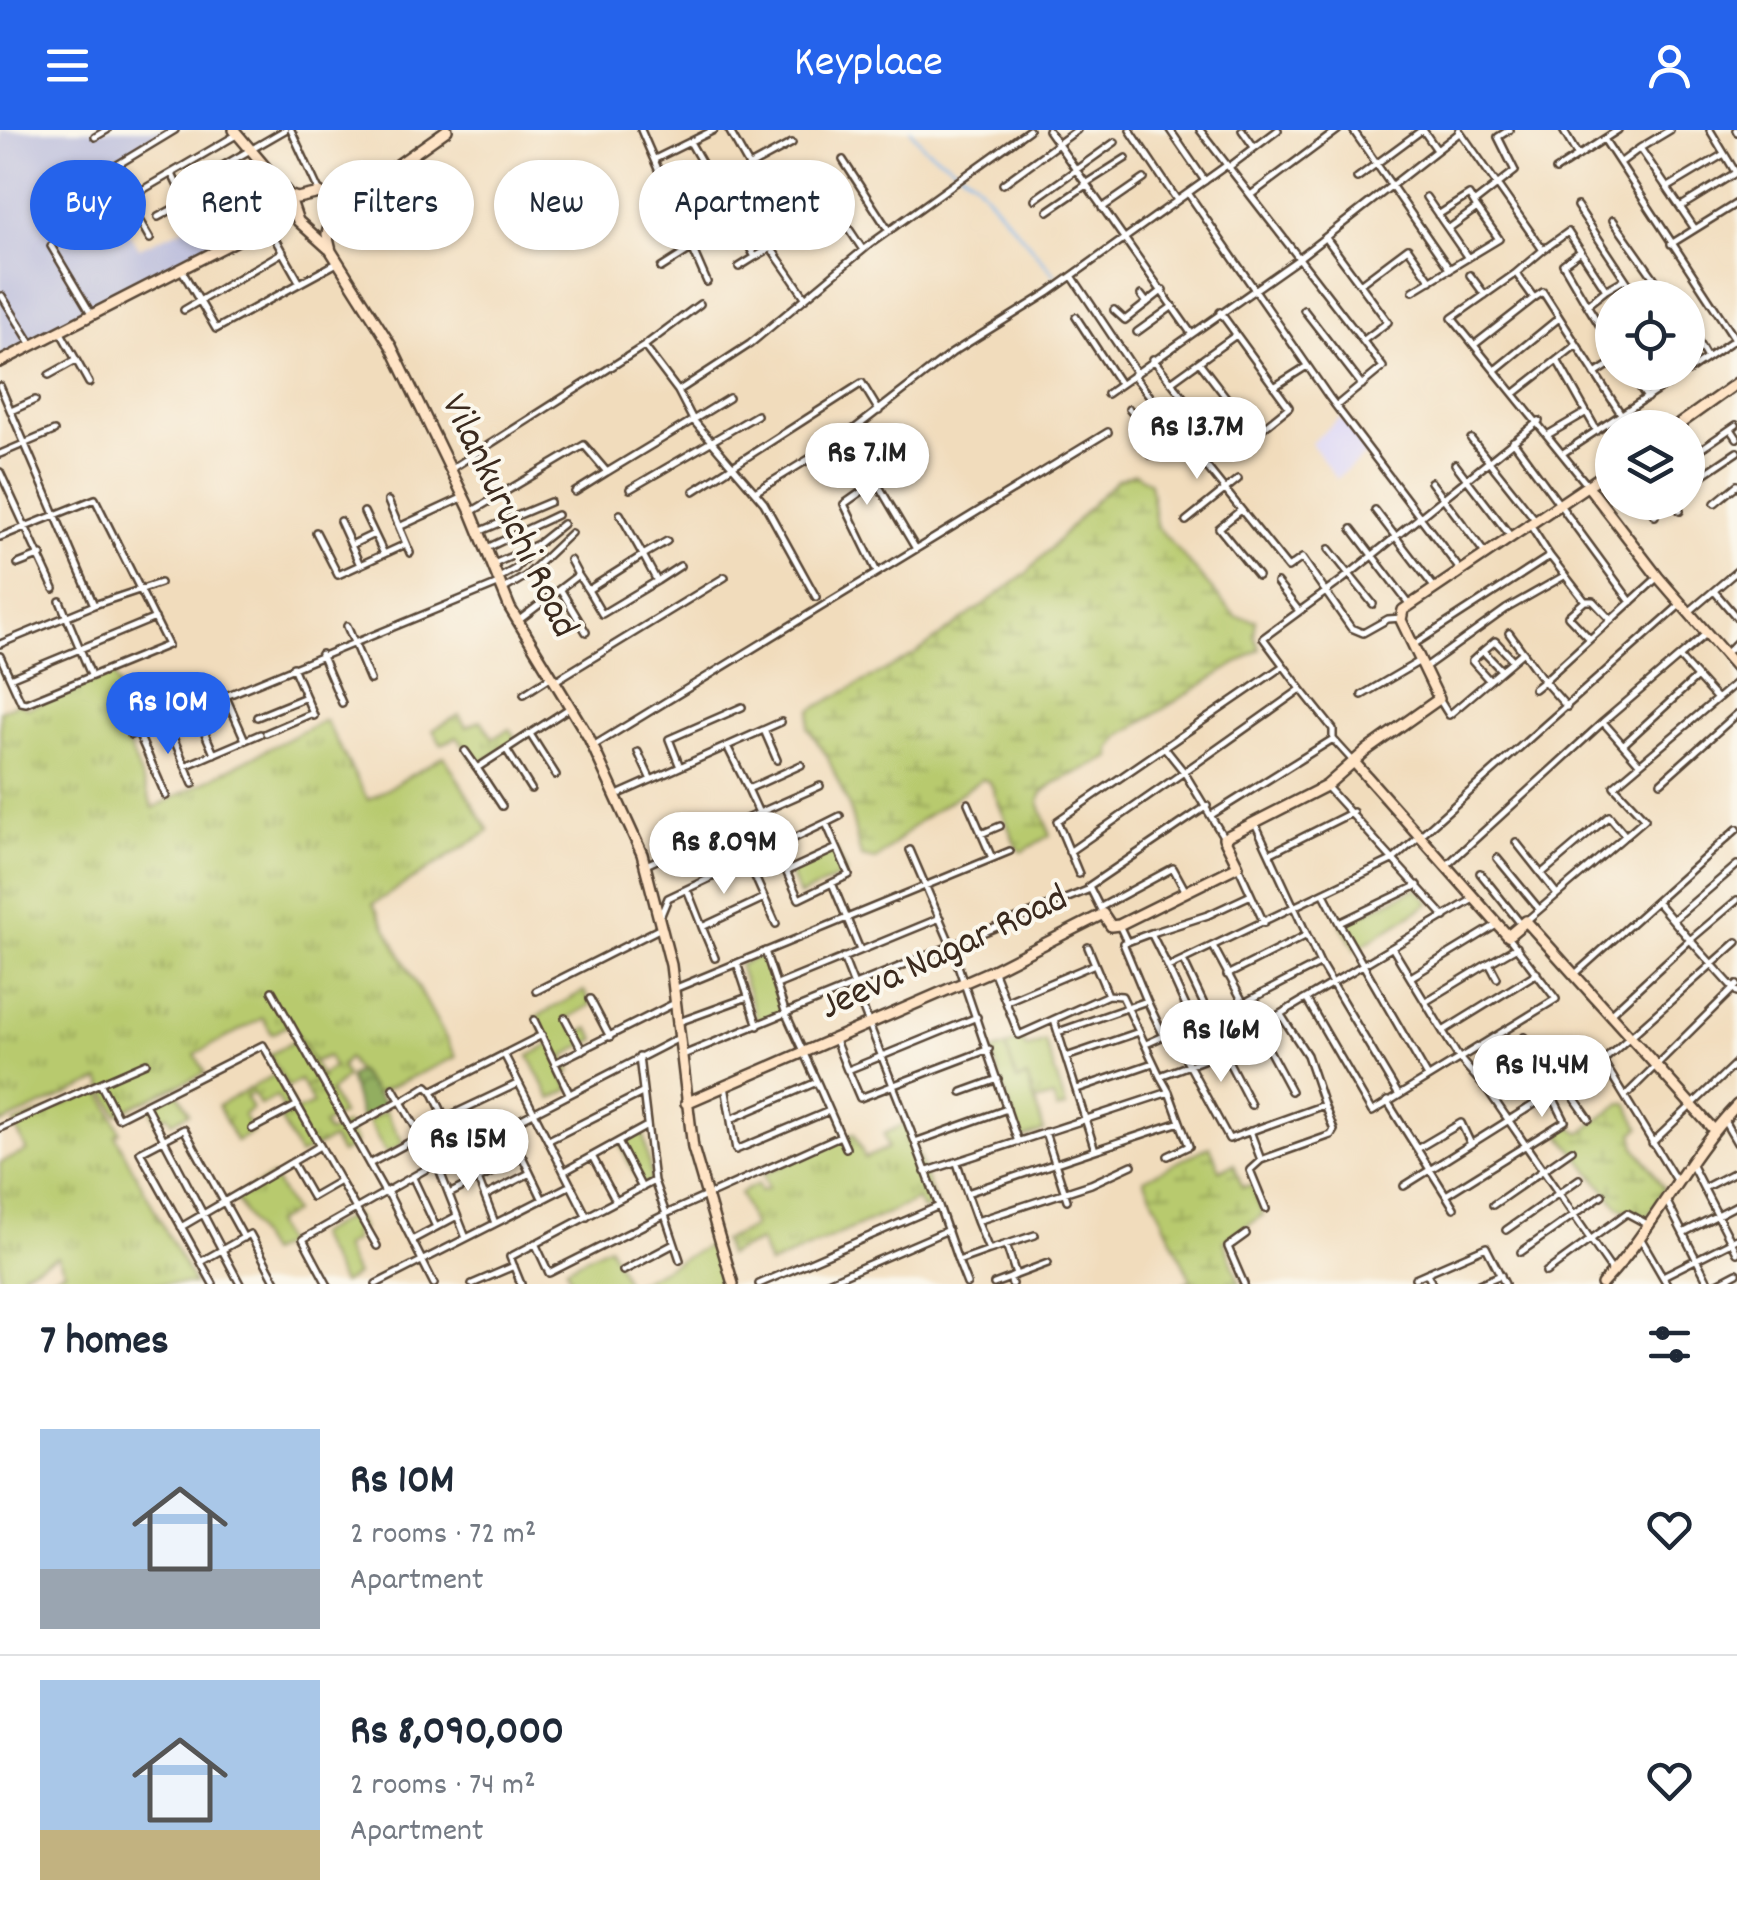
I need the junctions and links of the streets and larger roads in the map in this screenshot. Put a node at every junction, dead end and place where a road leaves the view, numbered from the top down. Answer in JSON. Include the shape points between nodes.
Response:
{"nodes":[{"id":1,"x":107,"y":130,"type":"edge"},
{"id":2,"x":175,"y":130,"type":"edge"},
{"id":3,"x":288,"y":130,"type":"edge"},
{"id":4,"x":446,"y":130,"type":"edge"},
{"id":5,"x":641,"y":130,"type":"edge"},
{"id":6,"x":714,"y":130,"type":"edge"},
{"id":7,"x":728,"y":130,"type":"edge"},
{"id":8,"x":1029,"y":130,"type":"edge"},
{"id":9,"x":1048,"y":130,"type":"edge"},
{"id":10,"x":1077,"y":130,"type":"edge"},
{"id":11,"x":1130,"y":130,"type":"edge"},
{"id":12,"x":1170,"y":130,"type":"edge"},
{"id":13,"x":1200,"y":130,"type":"edge"},
{"id":14,"x":1242,"y":130,"type":"edge"},
{"id":15,"x":1278,"y":130,"type":"edge"},
{"id":16,"x":1338,"y":130,"type":"edge"},
{"id":17,"x":1353,"y":130,"type":"edge"},
{"id":18,"x":1423,"y":130,"type":"edge"},
{"id":19,"x":1509,"y":130,"type":"edge"},
{"id":20,"x":1562,"y":130,"type":"edge"},
{"id":21,"x":1618,"y":130,"type":"edge"},
{"id":22,"x":1670,"y":130,"type":"edge"},
{"id":23,"x":1710,"y":130,"type":"edge"},
{"id":24,"x":1460,"y":131,"type":"edge"},
{"id":25,"x":236,"y":132,"type":"edge"},
{"id":26,"x":434,"y":134,"type":"edge"},
{"id":27,"x":96,"y":137,"type":"dead end"},
{"id":28,"x":1604,"y":139,"type":"junction"},
{"id":29,"x":690,"y":142,"type":"junction"},
{"id":30,"x":1115,"y":142,"type":"dead end"},
{"id":31,"x":792,"y":144,"type":"dead end"},
{"id":32,"x":1057,"y":144,"type":"junction"},
{"id":33,"x":1254,"y":147,"type":"junction"},
{"id":34,"x":248,"y":148,"type":"junction"},
{"id":35,"x":1640,"y":148,"type":"junction"},
{"id":36,"x":1437,"y":150,"type":"junction"},
{"id":37,"x":1724,"y":154,"type":"junction"},
{"id":38,"x":1578,"y":156,"type":"junction"},
{"id":39,"x":1126,"y":158,"type":"dead end"},
{"id":40,"x":655,"y":159,"type":"joint"},
{"id":41,"x":125,"y":160,"type":"edge"},
{"id":42,"x":192,"y":160,"type":"edge"},
{"id":43,"x":229,"y":160,"type":"edge"},
{"id":44,"x":259,"y":160,"type":"edge"},
{"id":45,"x":400,"y":160,"type":"edge"},
{"id":46,"x":700,"y":160,"type":"edge"},
{"id":47,"x":744,"y":160,"type":"edge"},
{"id":48,"x":761,"y":160,"type":"edge"},
{"id":49,"x":1620,"y":163,"type":"junction"},
{"id":50,"x":1377,"y":164,"type":"junction"},
{"id":51,"x":1228,"y":166,"type":"junction"},
{"id":52,"x":1076,"y":170,"type":"junction"},
{"id":53,"x":1556,"y":170,"type":"dead end"},
{"id":54,"x":1736,"y":173,"type":"edge"},
{"id":55,"x":166,"y":176,"type":"edge"},
{"id":56,"x":1357,"y":178,"type":"dead end"},
{"id":57,"x":855,"y":179,"type":"edge"},
{"id":58,"x":1144,"y":180,"type":"dead end"},
{"id":59,"x":1204,"y":181,"type":"junction"},
{"id":60,"x":1003,"y":184,"type":"dead end"},
{"id":61,"x":1086,"y":184,"type":"junction"},
{"id":62,"x":1496,"y":184,"type":"junction"},
{"id":63,"x":317,"y":187,"type":"edge"},
{"id":64,"x":1394,"y":187,"type":"junction"},
{"id":65,"x":1668,"y":188,"type":"junction"},
{"id":66,"x":1188,"y":193,"type":"junction"},
{"id":67,"x":1251,"y":194,"type":"junction"},
{"id":68,"x":1426,"y":197,"type":"dead end"},
{"id":69,"x":1035,"y":199,"type":"dead end"},
{"id":70,"x":1177,"y":200,"type":"junction"},
{"id":71,"x":1737,"y":203,"type":"edge"},
{"id":72,"x":1476,"y":206,"type":"junction"},
{"id":73,"x":1578,"y":206,"type":"dead end"},
{"id":74,"x":1680,"y":207,"type":"junction"},
{"id":75,"x":1102,"y":208,"type":"junction"},
{"id":76,"x":1048,"y":211,"type":"dead end"},
{"id":77,"x":166,"y":213,"type":"edge"},
{"id":78,"x":1438,"y":215,"type":"junction"},
{"id":79,"x":158,"y":218,"type":"dead end"},
{"id":80,"x":297,"y":219,"type":"edge"},
{"id":81,"x":1613,"y":220,"type":"dead end"},
{"id":82,"x":1448,"y":229,"type":"junction"},
{"id":83,"x":1695,"y":229,"type":"junction"},
{"id":84,"x":889,"y":232,"type":"junction"},
{"id":85,"x":1123,"y":237,"type":"junction"},
{"id":86,"x":1326,"y":238,"type":"junction"},
{"id":87,"x":150,"y":239,"type":"dead end"},
{"id":88,"x":855,"y":239,"type":"edge"},
{"id":89,"x":1670,"y":244,"type":"junction"},
{"id":90,"x":53,"y":250,"type":"edge"},
{"id":91,"x":218,"y":250,"type":"edge"},
{"id":92,"x":688,"y":250,"type":"edge"},
{"id":93,"x":691,"y":250,"type":"edge"},
{"id":94,"x":751,"y":250,"type":"edge"},
{"id":95,"x":862,"y":250,"type":"junction"},
{"id":96,"x":1543,"y":250,"type":"junction"},
{"id":97,"x":332,"y":251,"type":"joint"},
{"id":98,"x":1581,"y":251,"type":"junction"},
{"id":99,"x":283,"y":252,"type":"joint"},
{"id":100,"x":755,"y":257,"type":"junction"},
{"id":101,"x":1300,"y":258,"type":"junction"},
{"id":102,"x":1468,"y":258,"type":"junction"},
{"id":103,"x":338,"y":262,"type":"junction"},
{"id":104,"x":661,"y":268,"type":"dead end"},
{"id":105,"x":739,"y":268,"type":"dead end"},
{"id":106,"x":181,"y":269,"type":"junction"},
{"id":107,"x":1450,"y":270,"type":"junction"},
{"id":108,"x":1516,"y":273,"type":"junction"},
{"id":109,"x":1470,"y":275,"type":"dead end"},
{"id":110,"x":1072,"y":276,"type":"junction"},
{"id":111,"x":1625,"y":279,"type":"edge"},
{"id":112,"x":1600,"y":280,"type":"edge"},
{"id":113,"x":1656,"y":280,"type":"edge"},
{"id":114,"x":1430,"y":281,"type":"junction"},
{"id":115,"x":707,"y":282,"type":"dead end"},
{"id":116,"x":300,"y":283,"type":"junction"},
{"id":117,"x":1360,"y":284,"type":"junction"},
{"id":118,"x":1252,"y":289,"type":"junction"},
{"id":119,"x":1162,"y":290,"type":"junction"},
{"id":120,"x":1413,"y":291,"type":"dead end"},
{"id":121,"x":1140,"y":295,"type":"dead end"},
{"id":122,"x":2,"y":296,"type":"edge"},
{"id":123,"x":1484,"y":296,"type":"junction"},
{"id":124,"x":805,"y":297,"type":"junction"},
{"id":125,"x":1534,"y":298,"type":"junction"},
{"id":126,"x":1595,"y":299,"type":"edge"},
{"id":127,"x":198,"y":300,"type":"junction"},
{"id":128,"x":1147,"y":303,"type":"junction"},
{"id":129,"x":700,"y":304,"type":"dead end"},
{"id":130,"x":1588,"y":305,"type":"junction"},
{"id":131,"x":1173,"y":306,"type":"junction"},
{"id":132,"x":184,"y":310,"type":"dead end"},
{"id":133,"x":1114,"y":310,"type":"dead end"},
{"id":134,"x":1304,"y":310,"type":"dead end"},
{"id":135,"x":1220,"y":312,"type":"junction"},
{"id":136,"x":92,"y":315,"type":"junction"},
{"id":137,"x":1595,"y":316,"type":"edge"},
{"id":138,"x":1076,"y":317,"type":"dead end"},
{"id":139,"x":1559,"y":318,"type":"junction"},
{"id":140,"x":60,"y":331,"type":"junction"},
{"id":141,"x":1137,"y":332,"type":"dead end"},
{"id":142,"x":1191,"y":333,"type":"junction"},
{"id":143,"x":1236,"y":335,"type":"junction"},
{"id":144,"x":1364,"y":340,"type":"junction"},
{"id":145,"x":1736,"y":341,"type":"edge"},
{"id":146,"x":1474,"y":344,"type":"junction"},
{"id":147,"x":32,"y":345,"type":"junction"},
{"id":148,"x":1576,"y":345,"type":"junction"},
{"id":149,"x":644,"y":346,"type":"junction"},
{"id":150,"x":1705,"y":355,"type":"edge"},
{"id":151,"x":1707,"y":358,"type":"joint"},
{"id":152,"x":1153,"y":359,"type":"junction"},
{"id":153,"x":76,"y":360,"type":"junction"},
{"id":154,"x":1557,"y":360,"type":"junction"},
{"id":155,"x":0,"y":362,"type":"edge"},
{"id":156,"x":1199,"y":362,"type":"junction"},
{"id":157,"x":1308,"y":366,"type":"junction"},
{"id":158,"x":1494,"y":370,"type":"junction"},
{"id":159,"x":1135,"y":374,"type":"junction"},
{"id":160,"x":1595,"y":374,"type":"edge"},
{"id":161,"x":49,"y":376,"type":"dead end"},
{"id":162,"x":1172,"y":382,"type":"junction"},
{"id":163,"x":1737,"y":382,"type":"edge"},
{"id":164,"x":88,"y":383,"type":"dead end"},
{"id":165,"x":1120,"y":384,"type":"junction"},
{"id":166,"x":1362,"y":385,"type":"junction"},
{"id":167,"x":0,"y":386,"type":"edge"},
{"id":168,"x":1274,"y":387,"type":"junction"},
{"id":169,"x":678,"y":390,"type":"junction"},
{"id":170,"x":1642,"y":390,"type":"edge"},
{"id":171,"x":1660,"y":390,"type":"edge"},
{"id":172,"x":1514,"y":393,"type":"junction"},
{"id":173,"x":1107,"y":394,"type":"dead end"},
{"id":174,"x":729,"y":398,"type":"dead end"},
{"id":175,"x":1647,"y":398,"type":"junction"},
{"id":176,"x":35,"y":400,"type":"dead end"},
{"id":177,"x":1336,"y":406,"type":"junction"},
{"id":178,"x":1129,"y":409,"type":"dead end"},
{"id":179,"x":11,"y":410,"type":"junction"},
{"id":180,"x":879,"y":410,"type":"junction"},
{"id":181,"x":1628,"y":410,"type":"edge"},
{"id":182,"x":1699,"y":410,"type":"edge"},
{"id":183,"x":1584,"y":413,"type":"junction"},
{"id":184,"x":758,"y":415,"type":"dead end"},
{"id":185,"x":1198,"y":417,"type":"junction"},
{"id":186,"x":692,"y":420,"type":"junction"},
{"id":187,"x":1538,"y":421,"type":"junction"},
{"id":188,"x":1734,"y":427,"type":"edge"},
{"id":189,"x":1595,"y":428,"type":"edge"},
{"id":190,"x":54,"y":431,"type":"dead end"},
{"id":191,"x":1108,"y":432,"type":"dead end"},
{"id":192,"x":1180,"y":432,"type":"junction"},
{"id":193,"x":1595,"y":432,"type":"edge"},
{"id":194,"x":1255,"y":434,"type":"junction"},
{"id":195,"x":1549,"y":434,"type":"junction"},
{"id":196,"x":1737,"y":438,"type":"edge"},
{"id":197,"x":1472,"y":439,"type":"dead end"},
{"id":198,"x":1513,"y":441,"type":"junction"},
{"id":199,"x":25,"y":442,"type":"junction"},
{"id":200,"x":715,"y":443,"type":"junction"},
{"id":201,"x":1705,"y":444,"type":"edge"},
{"id":202,"x":1161,"y":447,"type":"junction"},
{"id":203,"x":1737,"y":452,"type":"edge"},
{"id":204,"x":0,"y":454,"type":"edge"},
{"id":205,"x":1563,"y":454,"type":"junction"},
{"id":206,"x":1150,"y":456,"type":"dead end"},
{"id":207,"x":1490,"y":459,"type":"junction"},
{"id":208,"x":1454,"y":464,"type":"dead end"},
{"id":209,"x":736,"y":466,"type":"junction"},
{"id":210,"x":452,"y":469,"type":"junction"},
{"id":211,"x":0,"y":472,"type":"edge"},
{"id":212,"x":607,"y":472,"type":"junction"},
{"id":213,"x":1705,"y":474,"type":"edge"},
{"id":214,"x":1466,"y":478,"type":"junction"},
{"id":215,"x":1238,"y":479,"type":"dead end"},
{"id":216,"x":1595,"y":481,"type":"edge"},
{"id":217,"x":1431,"y":482,"type":"dead end"},
{"id":218,"x":1737,"y":485,"type":"edge"},
{"id":219,"x":1588,"y":486,"type":"junction"},
{"id":220,"x":630,"y":490,"type":"dead end"},
{"id":221,"x":1226,"y":490,"type":"junction"},
{"id":222,"x":694,"y":491,"type":"dead end"},
{"id":223,"x":575,"y":492,"type":"dead end"},
{"id":224,"x":755,"y":492,"type":"junction"},
{"id":225,"x":1443,"y":496,"type":"junction"},
{"id":226,"x":464,"y":497,"type":"junction"},
{"id":227,"x":388,"y":502,"type":"dead end"},
{"id":228,"x":550,"y":502,"type":"dead end"},
{"id":229,"x":1560,"y":502,"type":"junction"},
{"id":230,"x":1715,"y":504,"type":"dead end"},
{"id":231,"x":1241,"y":510,"type":"junction"},
{"id":232,"x":1375,"y":510,"type":"dead end"},
{"id":233,"x":364,"y":512,"type":"dead end"},
{"id":234,"x":471,"y":512,"type":"junction"},
{"id":235,"x":57,"y":514,"type":"junction"},
{"id":236,"x":620,"y":514,"type":"dead end"},
{"id":237,"x":557,"y":516,"type":"dead end"},
{"id":238,"x":1418,"y":516,"type":"junction"},
{"id":239,"x":1531,"y":520,"type":"junction"},
{"id":240,"x":340,"y":521,"type":"dead end"},
{"id":241,"x":1186,"y":521,"type":"dead end"},
{"id":242,"x":563,"y":524,"type":"dead end"},
{"id":243,"x":28,"y":526,"type":"junction"},
{"id":244,"x":399,"y":527,"type":"junction"},
{"id":245,"x":1352,"y":529,"type":"dead end"},
{"id":246,"x":316,"y":532,"type":"dead end"},
{"id":247,"x":478,"y":532,"type":"junction"},
{"id":248,"x":571,"y":533,"type":"dead end"},
{"id":249,"x":374,"y":534,"type":"junction"},
{"id":250,"x":1509,"y":534,"type":"junction"},
{"id":251,"x":1395,"y":535,"type":"junction"},
{"id":252,"x":0,"y":537,"type":"edge"},
{"id":253,"x":667,"y":541,"type":"dead end"},
{"id":254,"x":406,"y":544,"type":"junction"},
{"id":255,"x":538,"y":544,"type":"junction"},
{"id":256,"x":351,"y":545,"type":"junction"},
{"id":257,"x":484,"y":549,"type":"junction"},
{"id":258,"x":916,"y":549,"type":"junction"},
{"id":259,"x":1328,"y":549,"type":"dead end"},
{"id":260,"x":1484,"y":552,"type":"junction"},
{"id":261,"x":410,"y":553,"type":"dead end"},
{"id":262,"x":384,"y":554,"type":"junction"},
{"id":263,"x":1372,"y":554,"type":"junction"},
{"id":264,"x":40,"y":555,"type":"junction"},
{"id":265,"x":643,"y":555,"type":"junction"},
{"id":266,"x":1550,"y":556,"type":"junction"},
{"id":267,"x":570,"y":560,"type":"dead end"},
{"id":268,"x":18,"y":564,"type":"dead end"},
{"id":269,"x":360,"y":565,"type":"junction"},
{"id":270,"x":491,"y":566,"type":"junction"},
{"id":271,"x":680,"y":566,"type":"dead end"},
{"id":272,"x":877,"y":572,"type":"junction"},
{"id":273,"x":1461,"y":572,"type":"junction"},
{"id":274,"x":1351,"y":573,"type":"junction"},
{"id":275,"x":578,"y":574,"type":"junction"},
{"id":276,"x":1736,"y":574,"type":"edge"},
{"id":277,"x":1258,"y":576,"type":"dead end"},
{"id":278,"x":1564,"y":576,"type":"junction"},
{"id":279,"x":725,"y":577,"type":"dead end"},
{"id":280,"x":1658,"y":578,"type":"junction"},
{"id":281,"x":657,"y":581,"type":"junction"},
{"id":282,"x":160,"y":583,"type":"dead end"},
{"id":283,"x":1276,"y":584,"type":"dead end"},
{"id":284,"x":499,"y":585,"type":"junction"},
{"id":285,"x":1436,"y":588,"type":"junction"},
{"id":286,"x":54,"y":589,"type":"dead end"},
{"id":287,"x":142,"y":589,"type":"junction"},
{"id":288,"x":588,"y":590,"type":"junction"},
{"id":289,"x":1714,"y":590,"type":"junction"},
{"id":290,"x":562,"y":591,"type":"junction"},
{"id":291,"x":1327,"y":592,"type":"junction"},
{"id":292,"x":816,"y":597,"type":"dead end"},
{"id":293,"x":1585,"y":601,"type":"junction"},
{"id":294,"x":60,"y":602,"type":"dead end"},
{"id":295,"x":1631,"y":602,"type":"junction"},
{"id":296,"x":1372,"y":604,"type":"dead end"},
{"id":297,"x":1410,"y":605,"type":"junction"},
{"id":298,"x":94,"y":606,"type":"junction"},
{"id":299,"x":1684,"y":608,"type":"junction"},
{"id":300,"x":1300,"y":611,"type":"junction"},
{"id":301,"x":66,"y":617,"type":"junction"},
{"id":302,"x":155,"y":618,"type":"junction"},
{"id":303,"x":1402,"y":618,"type":"junction"},
{"id":304,"x":1737,"y":618,"type":"edge"},
{"id":305,"x":1611,"y":620,"type":"junction"},
{"id":306,"x":518,"y":621,"type":"junction"},
{"id":307,"x":347,"y":626,"type":"dead end"},
{"id":308,"x":586,"y":632,"type":"dead end"},
{"id":309,"x":1708,"y":632,"type":"junction"},
{"id":310,"x":1509,"y":633,"type":"dead end"},
{"id":311,"x":1590,"y":639,"type":"junction"},
{"id":312,"x":354,"y":642,"type":"junction"},
{"id":313,"x":1737,"y":642,"type":"edge"},
{"id":314,"x":0,"y":644,"type":"edge"},
{"id":315,"x":1413,"y":646,"type":"junction"},
{"id":316,"x":80,"y":650,"type":"junction"},
{"id":317,"x":1483,"y":651,"type":"junction"},
{"id":318,"x":1522,"y":652,"type":"junction"},
{"id":319,"x":322,"y":654,"type":"junction"},
{"id":320,"x":1726,"y":654,"type":"junction"},
{"id":321,"x":0,"y":656,"type":"edge"},
{"id":322,"x":1679,"y":657,"type":"junction"},
{"id":323,"x":1512,"y":659,"type":"junction"},
{"id":324,"x":1422,"y":664,"type":"junction"},
{"id":325,"x":1283,"y":666,"type":"junction"},
{"id":326,"x":293,"y":667,"type":"junction"},
{"id":327,"x":1737,"y":668,"type":"edge"},
{"id":328,"x":1501,"y":670,"type":"junction"},
{"id":329,"x":90,"y":675,"type":"junction"},
{"id":330,"x":10,"y":678,"type":"junction"},
{"id":331,"x":1696,"y":678,"type":"junction"},
{"id":332,"x":554,"y":679,"type":"junction"},
{"id":333,"x":370,"y":680,"type":"dead end"},
{"id":334,"x":1489,"y":680,"type":"junction"},
{"id":335,"x":1544,"y":681,"type":"junction"},
{"id":336,"x":1737,"y":682,"type":"edge"},
{"id":337,"x":152,"y":688,"type":"dead end"},
{"id":338,"x":1301,"y":690,"type":"junction"},
{"id":339,"x":1534,"y":690,"type":"dead end"},
{"id":340,"x":524,"y":694,"type":"dead end"},
{"id":341,"x":1362,"y":694,"type":"dead end"},
{"id":342,"x":224,"y":695,"type":"junction"},
{"id":343,"x":306,"y":697,"type":"junction"},
{"id":344,"x":1439,"y":699,"type":"junction"},
{"id":345,"x":1717,"y":700,"type":"junction"},
{"id":346,"x":124,"y":701,"type":"dead end"},
{"id":347,"x":342,"y":702,"type":"dead end"},
{"id":348,"x":570,"y":707,"type":"junction"},
{"id":349,"x":742,"y":707,"type":"dead end"},
{"id":350,"x":194,"y":708,"type":"junction"},
{"id":351,"x":1567,"y":708,"type":"junction"},
{"id":352,"x":1737,"y":714,"type":"edge"},
{"id":353,"x":257,"y":716,"type":"dead end"},
{"id":354,"x":166,"y":720,"type":"junction"},
{"id":355,"x":782,"y":722,"type":"dead end"},
{"id":356,"x":1603,"y":722,"type":"junction"},
{"id":357,"x":764,"y":730,"type":"junction"},
{"id":358,"x":138,"y":732,"type":"junction"},
{"id":359,"x":530,"y":734,"type":"junction"},
{"id":360,"x":131,"y":736,"type":"dead end"},
{"id":361,"x":1333,"y":739,"type":"junction"},
{"id":362,"x":246,"y":740,"type":"junction"},
{"id":363,"x":1624,"y":744,"type":"junction"},
{"id":364,"x":593,"y":746,"type":"junction"},
{"id":365,"x":727,"y":746,"type":"junction"},
{"id":366,"x":1164,"y":746,"type":"junction"},
{"id":367,"x":506,"y":750,"type":"junction"},
{"id":368,"x":465,"y":751,"type":"dead end"},
{"id":369,"x":638,"y":752,"type":"dead end"},
{"id":370,"x":214,"y":754,"type":"junction"},
{"id":371,"x":777,"y":760,"type":"dead end"},
{"id":372,"x":1353,"y":760,"type":"junction"},
{"id":373,"x":1639,"y":764,"type":"junction"},
{"id":374,"x":185,"y":766,"type":"junction"},
{"id":375,"x":801,"y":766,"type":"dead end"},
{"id":376,"x":680,"y":767,"type":"junction"},
{"id":377,"x":477,"y":768,"type":"junction"},
{"id":378,"x":1184,"y":772,"type":"junction"},
{"id":379,"x":556,"y":775,"type":"dead end"},
{"id":380,"x":650,"y":780,"type":"junction"},
{"id":381,"x":1661,"y":782,"type":"dead end"},
{"id":382,"x":193,"y":784,"type":"dead end"},
{"id":383,"x":820,"y":786,"type":"dead end"},
{"id":384,"x":1326,"y":786,"type":"junction"},
{"id":385,"x":531,"y":789,"type":"dead end"},
{"id":386,"x":748,"y":789,"type":"junction"},
{"id":387,"x":617,"y":795,"type":"junction"},
{"id":388,"x":166,"y":796,"type":"dead end"},
{"id":389,"x":968,"y":803,"type":"dead end"},
{"id":390,"x":502,"y":806,"type":"dead end"},
{"id":391,"x":1207,"y":806,"type":"junction"},
{"id":392,"x":1352,"y":812,"type":"junction"},
{"id":393,"x":759,"y":814,"type":"junction"},
{"id":394,"x":1213,"y":814,"type":"junction"},
{"id":395,"x":840,"y":816,"type":"dead end"},
{"id":396,"x":1255,"y":822,"type":"junction"},
{"id":397,"x":826,"y":824,"type":"junction"},
{"id":398,"x":1000,"y":826,"type":"dead end"},
{"id":399,"x":1737,"y":829,"type":"edge"},
{"id":400,"x":982,"y":834,"type":"junction"},
{"id":401,"x":1421,"y":835,"type":"junction"},
{"id":402,"x":1626,"y":836,"type":"junction"},
{"id":403,"x":1224,"y":838,"type":"junction"},
{"id":404,"x":1516,"y":842,"type":"dead end"},
{"id":405,"x":776,"y":847,"type":"junction"},
{"id":406,"x":837,"y":848,"type":"junction"},
{"id":407,"x":910,"y":850,"type":"dead end"},
{"id":408,"x":1010,"y":851,"type":"dead end"},
{"id":409,"x":1069,"y":852,"type":"junction"},
{"id":410,"x":1271,"y":853,"type":"junction"},
{"id":411,"x":992,"y":858,"type":"junction"},
{"id":412,"x":1497,"y":858,"type":"dead end"},
{"id":413,"x":1394,"y":859,"type":"junction"},
{"id":414,"x":748,"y":860,"type":"junction"},
{"id":415,"x":645,"y":865,"type":"junction"},
{"id":416,"x":1447,"y":865,"type":"junction"},
{"id":417,"x":1737,"y":865,"type":"edge"},
{"id":418,"x":1238,"y":866,"type":"junction"},
{"id":419,"x":787,"y":871,"type":"junction"},
{"id":420,"x":857,"y":872,"type":"dead end"},
{"id":421,"x":1079,"y":874,"type":"dead end"},
{"id":422,"x":1480,"y":874,"type":"dead end"},
{"id":423,"x":1542,"y":874,"type":"junction"},
{"id":424,"x":849,"y":875,"type":"junction"},
{"id":425,"x":832,"y":884,"type":"junction"},
{"id":426,"x":926,"y":885,"type":"junction"},
{"id":427,"x":1418,"y":886,"type":"junction"},
{"id":428,"x":687,"y":889,"type":"junction"},
{"id":429,"x":1090,"y":889,"type":"junction"},
{"id":430,"x":654,"y":892,"type":"junction"},
{"id":431,"x":1186,"y":892,"type":"junction"},
{"id":432,"x":1251,"y":894,"type":"junction"},
{"id":433,"x":1324,"y":894,"type":"junction"},
{"id":434,"x":1557,"y":894,"type":"junction"},
{"id":435,"x":668,"y":898,"type":"junction"},
{"id":436,"x":764,"y":898,"type":"junction"},
{"id":437,"x":1476,"y":898,"type":"junction"},
{"id":438,"x":1656,"y":900,"type":"junction"},
{"id":439,"x":1737,"y":900,"type":"edge"},
{"id":440,"x":1293,"y":908,"type":"junction"},
{"id":441,"x":1539,"y":909,"type":"junction"},
{"id":442,"x":1102,"y":911,"type":"junction"},
{"id":443,"x":1445,"y":917,"type":"junction"},
{"id":444,"x":847,"y":918,"type":"junction"},
{"id":445,"x":940,"y":918,"type":"junction"},
{"id":446,"x":1673,"y":920,"type":"junction"},
{"id":447,"x":662,"y":921,"type":"junction"},
{"id":448,"x":1264,"y":922,"type":"junction"},
{"id":449,"x":1338,"y":922,"type":"junction"},
{"id":450,"x":1524,"y":922,"type":"junction"},
{"id":451,"x":776,"y":924,"type":"dead end"},
{"id":452,"x":1498,"y":924,"type":"junction"},
{"id":453,"x":1119,"y":925,"type":"junction"},
{"id":454,"x":702,"y":927,"type":"junction"},
{"id":455,"x":1151,"y":933,"type":"junction"},
{"id":456,"x":1306,"y":936,"type":"junction"},
{"id":457,"x":1508,"y":936,"type":"junction"},
{"id":458,"x":1690,"y":940,"type":"junction"},
{"id":459,"x":1127,"y":942,"type":"junction"},
{"id":460,"x":1737,"y":942,"type":"edge"},
{"id":461,"x":951,"y":945,"type":"junction"},
{"id":462,"x":1213,"y":946,"type":"junction"},
{"id":463,"x":1088,"y":947,"type":"dead end"},
{"id":464,"x":1517,"y":947,"type":"junction"},
{"id":465,"x":1393,"y":948,"type":"junction"},
{"id":466,"x":860,"y":950,"type":"junction"},
{"id":467,"x":765,"y":952,"type":"junction"},
{"id":468,"x":843,"y":957,"type":"junction"},
{"id":469,"x":715,"y":958,"type":"dead end"},
{"id":470,"x":1183,"y":960,"type":"junction"},
{"id":471,"x":737,"y":963,"type":"junction"},
{"id":472,"x":1320,"y":963,"type":"junction"},
{"id":473,"x":1489,"y":963,"type":"junction"},
{"id":474,"x":1095,"y":964,"type":"junction"},
{"id":475,"x":1713,"y":965,"type":"junction"},
{"id":476,"x":1168,"y":966,"type":"junction"},
{"id":477,"x":1363,"y":968,"type":"junction"},
{"id":478,"x":993,"y":970,"type":"junction"},
{"id":479,"x":1537,"y":973,"type":"junction"},
{"id":480,"x":1227,"y":975,"type":"junction"},
{"id":481,"x":1574,"y":975,"type":"junction"},
{"id":482,"x":1410,"y":977,"type":"junction"},
{"id":483,"x":1496,"y":978,"type":"dead end"},
{"id":484,"x":964,"y":983,"type":"junction"},
{"id":485,"x":776,"y":984,"type":"junction"},
{"id":486,"x":852,"y":986,"type":"junction"},
{"id":487,"x":1332,"y":986,"type":"junction"},
{"id":488,"x":1736,"y":988,"type":"edge"},
{"id":489,"x":674,"y":989,"type":"junction"},
{"id":490,"x":272,"y":991,"type":"dead end"},
{"id":491,"x":536,"y":991,"type":"dead end"},
{"id":492,"x":1108,"y":995,"type":"junction"},
{"id":493,"x":748,"y":996,"type":"junction"},
{"id":494,"x":590,"y":998,"type":"dead end"},
{"id":495,"x":1307,"y":1000,"type":"junction"},
{"id":496,"x":1007,"y":1001,"type":"junction"},
{"id":497,"x":1146,"y":1001,"type":"junction"},
{"id":498,"x":1425,"y":1002,"type":"junction"},
{"id":499,"x":676,"y":1003,"type":"junction"},
{"id":500,"x":1242,"y":1004,"type":"junction"},
{"id":501,"x":1127,"y":1008,"type":"junction"},
{"id":502,"x":786,"y":1014,"type":"junction"},
{"id":503,"x":1208,"y":1015,"type":"dead end"},
{"id":504,"x":1281,"y":1015,"type":"junction"},
{"id":505,"x":1608,"y":1015,"type":"junction"},
{"id":506,"x":977,"y":1017,"type":"junction"},
{"id":507,"x":565,"y":1018,"type":"dead end"},
{"id":508,"x":534,"y":1020,"type":"dead end"},
{"id":509,"x":1053,"y":1020,"type":"junction"},
{"id":510,"x":676,"y":1024,"type":"junction"},
{"id":511,"x":758,"y":1026,"type":"junction"},
{"id":512,"x":869,"y":1026,"type":"junction"},
{"id":513,"x":1255,"y":1030,"type":"junction"},
{"id":514,"x":1444,"y":1031,"type":"junction"},
{"id":515,"x":1058,"y":1032,"type":"junction"},
{"id":516,"x":1140,"y":1032,"type":"junction"},
{"id":517,"x":542,"y":1035,"type":"junction"},
{"id":518,"x":610,"y":1036,"type":"junction"},
{"id":519,"x":1164,"y":1036,"type":"junction"},
{"id":520,"x":1524,"y":1036,"type":"dead end"},
{"id":521,"x":1630,"y":1038,"type":"junction"},
{"id":522,"x":677,"y":1040,"type":"junction"},
{"id":523,"x":835,"y":1040,"type":"junction"},
{"id":524,"x":1146,"y":1044,"type":"junction"},
{"id":525,"x":989,"y":1049,"type":"junction"},
{"id":526,"x":1222,"y":1049,"type":"junction"},
{"id":527,"x":1563,"y":1049,"type":"dead end"},
{"id":528,"x":582,"y":1050,"type":"junction"},
{"id":529,"x":804,"y":1053,"type":"junction"},
{"id":530,"x":504,"y":1054,"type":"junction"},
{"id":531,"x":883,"y":1055,"type":"junction"},
{"id":532,"x":680,"y":1056,"type":"junction"},
{"id":533,"x":638,"y":1057,"type":"junction"},
{"id":534,"x":1066,"y":1057,"type":"junction"},
{"id":535,"x":1208,"y":1057,"type":"junction"},
{"id":536,"x":1459,"y":1058,"type":"junction"},
{"id":537,"x":1511,"y":1060,"type":"dead end"},
{"id":538,"x":1603,"y":1061,"type":"junction"},
{"id":539,"x":1737,"y":1062,"type":"edge"},
{"id":540,"x":146,"y":1063,"type":"dead end"},
{"id":541,"x":1153,"y":1063,"type":"junction"},
{"id":542,"x":555,"y":1064,"type":"junction"},
{"id":543,"x":1658,"y":1065,"type":"junction"},
{"id":544,"x":1188,"y":1066,"type":"junction"},
{"id":545,"x":848,"y":1070,"type":"junction"},
{"id":546,"x":1160,"y":1076,"type":"junction"},
{"id":547,"x":1428,"y":1076,"type":"junction"},
{"id":548,"x":1581,"y":1076,"type":"junction"},
{"id":549,"x":998,"y":1079,"type":"junction"},
{"id":550,"x":519,"y":1082,"type":"junction"},
{"id":551,"x":817,"y":1082,"type":"junction"},
{"id":552,"x":100,"y":1083,"type":"junction"},
{"id":553,"x":894,"y":1085,"type":"junction"},
{"id":554,"x":725,"y":1086,"type":"junction"},
{"id":555,"x":1564,"y":1087,"type":"junction"},
{"id":556,"x":393,"y":1088,"type":"dead end"},
{"id":557,"x":1077,"y":1089,"type":"junction"},
{"id":558,"x":432,"y":1091,"type":"junction"},
{"id":559,"x":1291,"y":1091,"type":"dead end"},
{"id":560,"x":962,"y":1092,"type":"dead end"},
{"id":561,"x":1169,"y":1092,"type":"junction"},
{"id":562,"x":642,"y":1093,"type":"junction"},
{"id":563,"x":569,"y":1094,"type":"junction"},
{"id":564,"x":1398,"y":1094,"type":"junction"},
{"id":565,"x":1552,"y":1095,"type":"junction"},
{"id":566,"x":1626,"y":1095,"type":"junction"},
{"id":567,"x":401,"y":1101,"type":"junction"},
{"id":568,"x":1387,"y":1101,"type":"junction"},
{"id":569,"x":1542,"y":1101,"type":"junction"},
{"id":570,"x":686,"y":1103,"type":"junction"},
{"id":571,"x":1692,"y":1103,"type":"junction"},
{"id":572,"x":1251,"y":1105,"type":"dead end"},
{"id":573,"x":1324,"y":1105,"type":"junction"},
{"id":574,"x":146,"y":1106,"type":"junction"},
{"id":575,"x":296,"y":1106,"type":"junction"},
{"id":576,"x":1737,"y":1106,"type":"edge"},
{"id":577,"x":1007,"y":1108,"type":"junction"},
{"id":578,"x":829,"y":1111,"type":"junction"},
{"id":579,"x":534,"y":1112,"type":"junction"},
{"id":580,"x":445,"y":1118,"type":"junction"},
{"id":581,"x":1589,"y":1118,"type":"dead end"},
{"id":582,"x":1087,"y":1119,"type":"junction"},
{"id":583,"x":731,"y":1120,"type":"junction"},
{"id":584,"x":1507,"y":1120,"type":"junction"},
{"id":585,"x":1724,"y":1120,"type":"junction"},
{"id":586,"x":1180,"y":1122,"type":"junction"},
{"id":587,"x":508,"y":1127,"type":"junction"},
{"id":588,"x":0,"y":1128,"type":"edge"},
{"id":589,"x":349,"y":1128,"type":"junction"},
{"id":590,"x":645,"y":1128,"type":"junction"},
{"id":591,"x":252,"y":1129,"type":"dead end"},
{"id":592,"x":1713,"y":1129,"type":"junction"},
{"id":593,"x":1250,"y":1131,"type":"junction"},
{"id":594,"x":1045,"y":1132,"type":"junction"},
{"id":595,"x":420,"y":1136,"type":"junction"},
{"id":596,"x":840,"y":1136,"type":"junction"},
{"id":597,"x":162,"y":1140,"type":"junction"},
{"id":598,"x":549,"y":1140,"type":"junction"},
{"id":599,"x":618,"y":1141,"type":"junction"},
{"id":600,"x":915,"y":1142,"type":"junction"},
{"id":601,"x":1018,"y":1142,"type":"junction"},
{"id":602,"x":1470,"y":1142,"type":"junction"},
{"id":603,"x":1652,"y":1143,"type":"junction"},
{"id":604,"x":1737,"y":1143,"type":"edge"},
{"id":605,"x":318,"y":1147,"type":"junction"},
{"id":606,"x":1525,"y":1147,"type":"junction"},
{"id":607,"x":846,"y":1148,"type":"dead end"},
{"id":608,"x":1418,"y":1149,"type":"junction"},
{"id":609,"x":463,"y":1150,"type":"junction"},
{"id":610,"x":1096,"y":1150,"type":"junction"},
{"id":611,"x":1572,"y":1150,"type":"dead end"},
{"id":612,"x":522,"y":1156,"type":"junction"},
{"id":613,"x":592,"y":1156,"type":"junction"},
{"id":614,"x":1168,"y":1156,"type":"dead end"},
{"id":615,"x":1261,"y":1160,"type":"junction"},
{"id":616,"x":292,"y":1162,"type":"junction"},
{"id":617,"x":957,"y":1162,"type":"junction"},
{"id":618,"x":1690,"y":1162,"type":"junction"},
{"id":619,"x":369,"y":1164,"type":"junction"},
{"id":620,"x":436,"y":1164,"type":"junction"},
{"id":621,"x":1055,"y":1164,"type":"junction"},
{"id":622,"x":1132,"y":1165,"type":"dead end"},
{"id":623,"x":1429,"y":1168,"type":"junction"},
{"id":624,"x":564,"y":1170,"type":"junction"},
{"id":625,"x":1541,"y":1170,"type":"junction"},
{"id":626,"x":530,"y":1172,"type":"junction"},
{"id":627,"x":925,"y":1172,"type":"junction"},
{"id":628,"x":1733,"y":1174,"type":"dead end"},
{"id":629,"x":413,"y":1178,"type":"junction"},
{"id":630,"x":478,"y":1179,"type":"junction"},
{"id":631,"x":1578,"y":1179,"type":"dead end"},
{"id":632,"x":338,"y":1182,"type":"junction"},
{"id":633,"x":654,"y":1182,"type":"junction"},
{"id":634,"x":1677,"y":1182,"type":"junction"},
{"id":635,"x":572,"y":1185,"type":"junction"},
{"id":636,"x":1404,"y":1186,"type":"dead end"},
{"id":637,"x":642,"y":1188,"type":"junction"},
{"id":638,"x":1704,"y":1188,"type":"junction"},
{"id":639,"x":387,"y":1193,"type":"junction"},
{"id":640,"x":967,"y":1193,"type":"junction"},
{"id":641,"x":449,"y":1194,"type":"junction"},
{"id":642,"x":1556,"y":1194,"type":"junction"},
{"id":643,"x":1602,"y":1194,"type":"dead end"},
{"id":644,"x":1446,"y":1195,"type":"junction"},
{"id":645,"x":485,"y":1196,"type":"junction"},
{"id":646,"x":706,"y":1196,"type":"junction"},
{"id":647,"x":1066,"y":1196,"type":"junction"},
{"id":648,"x":543,"y":1200,"type":"junction"},
{"id":649,"x":1666,"y":1200,"type":"junction"},
{"id":650,"x":224,"y":1202,"type":"junction"},
{"id":651,"x":616,"y":1202,"type":"junction"},
{"id":652,"x":1737,"y":1204,"type":"edge"},
{"id":653,"x":1492,"y":1205,"type":"dead end"},
{"id":654,"x":939,"y":1206,"type":"junction"},
{"id":655,"x":1454,"y":1208,"type":"dead end"},
{"id":656,"x":1266,"y":1210,"type":"dead end"},
{"id":657,"x":355,"y":1211,"type":"junction"},
{"id":658,"x":202,"y":1214,"type":"junction"},
{"id":659,"x":665,"y":1214,"type":"junction"},
{"id":660,"x":457,"y":1216,"type":"junction"},
{"id":661,"x":587,"y":1216,"type":"junction"},
{"id":662,"x":1718,"y":1216,"type":"junction"},
{"id":663,"x":1572,"y":1217,"type":"junction"},
{"id":664,"x":978,"y":1221,"type":"junction"},
{"id":665,"x":494,"y":1223,"type":"junction"},
{"id":666,"x":1649,"y":1225,"type":"junction"},
{"id":667,"x":181,"y":1226,"type":"junction"},
{"id":668,"x":436,"y":1227,"type":"junction"},
{"id":669,"x":948,"y":1230,"type":"junction"},
{"id":670,"x":1506,"y":1230,"type":"dead end"},
{"id":671,"x":1246,"y":1234,"type":"dead end"},
{"id":672,"x":1683,"y":1234,"type":"junction"},
{"id":673,"x":1035,"y":1235,"type":"dead end"},
{"id":674,"x":1640,"y":1237,"type":"junction"},
{"id":675,"x":244,"y":1238,"type":"junction"},
{"id":676,"x":466,"y":1238,"type":"junction"},
{"id":677,"x":412,"y":1240,"type":"junction"},
{"id":678,"x":1588,"y":1240,"type":"junction"},
{"id":679,"x":1734,"y":1241,"type":"edge"},
{"id":680,"x":535,"y":1244,"type":"junction"},
{"id":681,"x":674,"y":1244,"type":"junction"},
{"id":682,"x":1006,"y":1244,"type":"junction"},
{"id":683,"x":377,"y":1246,"type":"dead end"},
{"id":684,"x":222,"y":1250,"type":"junction"},
{"id":685,"x":988,"y":1250,"type":"junction"},
{"id":686,"x":1521,"y":1252,"type":"dead end"},
{"id":687,"x":1737,"y":1253,"type":"edge"},
{"id":688,"x":680,"y":1260,"type":"dead end"},
{"id":689,"x":1696,"y":1260,"type":"junction"},
{"id":690,"x":201,"y":1261,"type":"junction"},
{"id":691,"x":422,"y":1261,"type":"junction"},
{"id":692,"x":958,"y":1261,"type":"junction"},
{"id":693,"x":1048,"y":1263,"type":"dead end"},
{"id":694,"x":514,"y":1266,"type":"junction"},
{"id":695,"x":623,"y":1271,"type":"dead end"},
{"id":696,"x":1546,"y":1272,"type":"dead end"},
{"id":697,"x":1427,"y":1273,"type":"junction"},
{"id":698,"x":1737,"y":1273,"type":"edge"},
{"id":699,"x":1501,"y":1275,"type":"junction"},
{"id":700,"x":1663,"y":1276,"type":"junction"},
{"id":701,"x":1613,"y":1277,"type":"edge"},
{"id":702,"x":1416,"y":1278,"type":"dead end"},
{"id":703,"x":1013,"y":1279,"type":"edge"},
{"id":704,"x":213,"y":1284,"type":"edge"},
{"id":705,"x":240,"y":1284,"type":"edge"},
{"id":706,"x":277,"y":1284,"type":"edge"},
{"id":707,"x":327,"y":1284,"type":"edge"},
{"id":708,"x":376,"y":1284,"type":"edge"},
{"id":709,"x":434,"y":1284,"type":"edge"},
{"id":710,"x":472,"y":1284,"type":"edge"},
{"id":711,"x":521,"y":1284,"type":"edge"},
{"id":712,"x":733,"y":1284,"type":"edge"},
{"id":713,"x":759,"y":1284,"type":"edge"},
{"id":714,"x":823,"y":1284,"type":"edge"},
{"id":715,"x":967,"y":1284,"type":"edge"},
{"id":716,"x":994,"y":1284,"type":"edge"},
{"id":717,"x":1244,"y":1284,"type":"edge"},
{"id":718,"x":1432,"y":1284,"type":"edge"},
{"id":719,"x":1479,"y":1284,"type":"edge"},
{"id":720,"x":1505,"y":1284,"type":"edge"},
{"id":721,"x":1602,"y":1284,"type":"edge"},
{"id":722,"x":1667,"y":1284,"type":"edge"},
{"id":723,"x":1712,"y":1284,"type":"edge"}],
"edges":[{"from":1,"to":27,"type":"street"},
{"from":2,"to":41,"type":"street"},
{"from":3,"to":34,"type":"street"},
{"from":3,"to":63,"type":"street"},
{"from":4,"to":26,"type":"street"},
{"from":5,"to":40,"type":"street"},
{"from":6,"to":29,"type":"street"},
{"from":7,"to":47,"type":"street"},
{"from":8,"to":84,"type":"street"},
{"from":9,"to":32,"type":"street"},
{"from":10,"to":32,"type":"street"},
{"from":11,"to":70,"type":"street"},
{"from":12,"to":59,"type":"street"},
{"from":13,"to":51,"type":"street"},
{"from":14,"to":33,"type":"street"},
{"from":15,"to":33,"type":"street"},
{"from":16,"to":67,"type":"street"},
{"from":17,"to":50,"type":"street"},
{"from":18,"to":36,"type":"street"},
{"from":18,"to":50,"type":"street"},
{"from":19,"to":62,"type":"street","via":[[1498,137],[1516,166]]},
{"from":20,"to":38,"type":"street"},
{"from":21,"to":28,"type":"street"},
{"from":22,"to":35,"type":"street"},
{"from":23,"to":37,"type":"street"},
{"from":24,"to":36,"type":"street"},
{"from":24,"to":62,"type":"street"},
{"from":25,"to":34,"type":"street"},
{"from":25,"to":42,"type":"street"},
{"from":26,"to":45,"type":"street"},
{"from":28,"to":38,"type":"street"},
{"from":28,"to":49,"type":"street"},
{"from":29,"to":40,"type":"street"},
{"from":29,"to":46,"type":"street"},
{"from":30,"to":52,"type":"street"},
{"from":31,"to":48,"type":"street"},
{"from":32,"to":52,"type":"street"},
{"from":32,"to":60,"type":"street"},
{"from":33,"to":51,"type":"street"},
{"from":34,"to":43,"type":"street"},
{"from":34,"to":44,"type":"street"},
{"from":35,"to":49,"type":"street"},
{"from":35,"to":65,"type":"street"},
{"from":36,"to":64,"type":"street"},
{"from":37,"to":54,"type":"street"},
{"from":37,"to":65,"type":"street"},
{"from":38,"to":53,"type":"street"},
{"from":39,"to":61,"type":"street"},
{"from":49,"to":89,"type":"street"},
{"from":50,"to":56,"type":"street"},
{"from":50,"to":64,"type":"street"},
{"from":51,"to":59,"type":"street"},
{"from":51,"to":67,"type":"street"},
{"from":52,"to":61,"type":"street"},
{"from":52,"to":69,"type":"street"},
{"from":54,"to":74,"type":"street"},
{"from":55,"to":87,"type":"street","via":[[127,199]]},
{"from":57,"to":84,"type":"street"},
{"from":58,"to":75,"type":"street"},
{"from":59,"to":66,"type":"street"},
{"from":61,"to":75,"type":"street"},
{"from":61,"to":76,"type":"street"},
{"from":62,"to":72,"type":"street"},
{"from":62,"to":96,"type":"street"},
{"from":64,"to":86,"type":"street"},
{"from":64,"to":107,"type":"street"},
{"from":65,"to":74,"type":"street"},
{"from":66,"to":70,"type":"street"},
{"from":66,"to":118,"type":"street"},
{"from":67,"to":101,"type":"street"},
{"from":68,"to":78,"type":"street"},
{"from":70,"to":85,"type":"street"},
{"from":71,"to":83,"type":"street"},
{"from":72,"to":78,"type":"street","via":[[1469,195]]},
{"from":72,"to":82,"type":"street"},
{"from":72,"to":102,"type":"street","via":[[1498,239]]},
{"from":73,"to":111,"type":"street"},
{"from":74,"to":83,"type":"street"},
{"from":75,"to":85,"type":"street"},
{"from":77,"to":79,"type":"street"},
{"from":78,"to":82,"type":"street"},
{"from":80,"to":97,"type":"street","name":"Vilankuruchi Road"},
{"from":81,"to":113,"type":"street"},
{"from":82,"to":102,"type":"street"},
{"from":83,"to":89,"type":"street"},
{"from":84,"to":95,"type":"street"},
{"from":85,"to":110,"type":"street"},
{"from":85,"to":119,"type":"street"},
{"from":86,"to":101,"type":"street"},
{"from":86,"to":117,"type":"street"},
{"from":88,"to":95,"type":"street"},
{"from":89,"to":145,"type":"street"},
{"from":90,"to":136,"type":"street"},
{"from":91,"to":106,"type":"street"},
{"from":92,"to":104,"type":"street"},
{"from":93,"to":115,"type":"street"},
{"from":94,"to":100,"type":"street"},
{"from":95,"to":124,"type":"street"},
{"from":96,"to":98,"type":"street","via":[[1568,232]]},
{"from":96,"to":108,"type":"street"},
{"from":97,"to":103,"type":"street","name":"Vilankuruchi Road"},
{"from":98,"to":112,"type":"street"},
{"from":98,"to":130,"type":"street","via":[[1563,264]]},
{"from":99,"to":116,"type":"street"},
{"from":99,"to":127,"type":"street"},
{"from":100,"to":105,"type":"street"},
{"from":100,"to":124,"type":"street","via":[[770,248]]},
{"from":101,"to":118,"type":"street"},
{"from":101,"to":144,"type":"street"},
{"from":102,"to":107,"type":"street"},
{"from":103,"to":116,"type":"street"},
{"from":103,"to":210,"type":"street","name":"Vilankuruchi Road","via":[[391,346]]},
{"from":106,"to":127,"type":"street"},
{"from":106,"to":136,"type":"street"},
{"from":107,"to":114,"type":"street"},
{"from":108,"to":123,"type":"street"},
{"from":108,"to":125,"type":"street"},
{"from":109,"to":123,"type":"street"},
{"from":110,"to":159,"type":"street"},
{"from":110,"to":180,"type":"street"},
{"from":114,"to":117,"type":"street","via":[[1408,248]]},
{"from":114,"to":120,"type":"street"},
{"from":116,"to":127,"type":"street","via":[[216,329]]},
{"from":117,"to":144,"type":"street","via":[[1388,322]]},
{"from":118,"to":135,"type":"street"},
{"from":118,"to":157,"type":"street"},
{"from":119,"to":128,"type":"street"},
{"from":119,"to":131,"type":"street"},
{"from":121,"to":128,"type":"street"},
{"from":122,"to":147,"type":"street"},
{"from":123,"to":146,"type":"street","via":[[1452,318]]},
{"from":124,"to":169,"type":"street","via":[[750,344]]},
{"from":125,"to":139,"type":"street","via":[[1543,292]]},
{"from":125,"to":146,"type":"street"},
{"from":126,"to":130,"type":"street"},
{"from":127,"to":132,"type":"street"},
{"from":128,"to":133,"type":"street","via":[[1121,321]]},
{"from":129,"to":149,"type":"street"},
{"from":130,"to":137,"type":"street"},
{"from":131,"to":141,"type":"street"},
{"from":131,"to":142,"type":"street"},
{"from":134,"to":166,"type":"street"},
{"from":135,"to":142,"type":"street"},
{"from":135,"to":143,"type":"street"},
{"from":136,"to":140,"type":"street"},
{"from":138,"to":165,"type":"street"},
{"from":139,"to":148,"type":"street"},
{"from":139,"to":158,"type":"street"},
{"from":140,"to":147,"type":"street"},
{"from":140,"to":153,"type":"street"},
{"from":142,"to":152,"type":"street"},
{"from":143,"to":156,"type":"street"},
{"from":143,"to":168,"type":"street"},
{"from":144,"to":166,"type":"street","via":[[1383,367]]},
{"from":145,"to":151,"type":"street"},
{"from":146,"to":158,"type":"street"},
{"from":147,"to":155,"type":"street"},
{"from":148,"to":154,"type":"street"},
{"from":148,"to":160,"type":"street"},
{"from":149,"to":169,"type":"street"},
{"from":149,"to":210,"type":"street"},
{"from":150,"to":151,"type":"street"},
{"from":152,"to":159,"type":"street"},
{"from":152,"to":162,"type":"street"},
{"from":153,"to":161,"type":"street"},
{"from":153,"to":164,"type":"street"},
{"from":154,"to":172,"type":"street"},
{"from":154,"to":183,"type":"street"},
{"from":156,"to":162,"type":"street"},
{"from":156,"to":194,"type":"street"},
{"from":157,"to":168,"type":"street"},
{"from":157,"to":177,"type":"street"},
{"from":158,"to":172,"type":"street"},
{"from":159,"to":165,"type":"street"},
{"from":159,"to":192,"type":"street"},
{"from":162,"to":185,"type":"street"},
{"from":163,"to":182,"type":"street"},
{"from":165,"to":173,"type":"street"},
{"from":166,"to":177,"type":"street"},
{"from":167,"to":179,"type":"street"},
{"from":168,"to":194,"type":"street","via":[[1290,407]]},
{"from":169,"to":186,"type":"street"},
{"from":170,"to":175,"type":"street"},
{"from":171,"to":175,"type":"street"},
{"from":172,"to":187,"type":"street"},
{"from":174,"to":186,"type":"street"},
{"from":175,"to":181,"type":"street"},
{"from":176,"to":179,"type":"street"},
{"from":177,"to":238,"type":"street"},
{"from":178,"to":202,"type":"street"},
{"from":179,"to":199,"type":"street"},
{"from":180,"to":209,"type":"street","via":[[862,383]]},
{"from":180,"to":224,"type":"street"},
{"from":183,"to":189,"type":"street"},
{"from":183,"to":195,"type":"street"},
{"from":184,"to":200,"type":"street"},
{"from":185,"to":192,"type":"street"},
{"from":185,"to":194,"type":"street","via":[[1229,455]]},
{"from":186,"to":200,"type":"street"},
{"from":186,"to":212,"type":"street"},
{"from":187,"to":195,"type":"street"},
{"from":187,"to":198,"type":"street"},
{"from":188,"to":196,"type":"street"},
{"from":188,"to":201,"type":"street"},
{"from":190,"to":199,"type":"street"},
{"from":191,"to":258,"type":"street"},
{"from":192,"to":202,"type":"street"},
{"from":192,"to":221,"type":"street"},
{"from":193,"to":205,"type":"street"},
{"from":195,"to":205,"type":"street"},
{"from":197,"to":207,"type":"street"},
{"from":198,"to":207,"type":"street"},
{"from":198,"to":229,"type":"street"},
{"from":199,"to":204,"type":"street"},
{"from":199,"to":235,"type":"street"},
{"from":200,"to":209,"type":"street"},
{"from":200,"to":220,"type":"street"},
{"from":202,"to":206,"type":"street"},
{"from":203,"to":213,"type":"street"},
{"from":205,"to":219,"type":"street"},
{"from":207,"to":214,"type":"street"},
{"from":207,"to":239,"type":"street"},
{"from":208,"to":214,"type":"street"},
{"from":209,"to":222,"type":"street"},
{"from":209,"to":224,"type":"street"},
{"from":210,"to":226,"type":"street","name":"Vilankuruchi Road"},
{"from":211,"to":243,"type":"street"},
{"from":212,"to":223,"type":"street"},
{"from":212,"to":234,"type":"street","via":[[584,444]]},
{"from":214,"to":225,"type":"street"},
{"from":214,"to":250,"type":"street"},
{"from":215,"to":221,"type":"street"},
{"from":216,"to":219,"type":"street"},
{"from":217,"to":225,"type":"street"},
{"from":218,"to":230,"type":"street"},
{"from":219,"to":229,"type":"street"},
{"from":219,"to":280,"type":"street"},
{"from":221,"to":231,"type":"street"},
{"from":221,"to":241,"type":"street"},
{"from":224,"to":292,"type":"street"},
{"from":225,"to":238,"type":"street"},
{"from":225,"to":260,"type":"street"},
{"from":226,"to":234,"type":"street","name":"Vilankuruchi Road"},
{"from":226,"to":244,"type":"street"},
{"from":227,"to":244,"type":"street"},
{"from":228,"to":247,"type":"street"},
{"from":229,"to":239,"type":"street"},
{"from":229,"to":295,"type":"street"},
{"from":231,"to":277,"type":"street","via":[[1218,528]]},
{"from":231,"to":291,"type":"street","via":[[1288,568],[1302,558]]},
{"from":232,"to":251,"type":"street"},
{"from":233,"to":249,"type":"street"},
{"from":234,"to":247,"type":"street","name":"Vilankuruchi Road"},
{"from":235,"to":243,"type":"street"},
{"from":235,"to":287,"type":"street","via":[[95,498]]},
{"from":235,"to":298,"type":"street"},
{"from":236,"to":265,"type":"street"},
{"from":237,"to":257,"type":"street"},
{"from":238,"to":251,"type":"street"},
{"from":238,"to":273,"type":"street"},
{"from":239,"to":250,"type":"street"},
{"from":239,"to":266,"type":"street"},
{"from":240,"to":256,"type":"street"},
{"from":242,"to":255,"type":"street"},
{"from":243,"to":252,"type":"street"},
{"from":243,"to":264,"type":"street"},
{"from":244,"to":254,"type":"street"},
{"from":245,"to":263,"type":"street"},
{"from":246,"to":269,"type":"street","via":[[335,574]]},
{"from":247,"to":257,"type":"street","name":"Vilankuruchi Road"},
{"from":248,"to":284,"type":"street","via":[[526,576]]},
{"from":249,"to":256,"type":"street"},
{"from":249,"to":262,"type":"street"},
{"from":250,"to":260,"type":"street"},
{"from":251,"to":263,"type":"street"},
{"from":251,"to":285,"type":"street"},
{"from":253,"to":265,"type":"street"},
{"from":254,"to":261,"type":"street"},
{"from":254,"to":262,"type":"street"},
{"from":255,"to":270,"type":"street"},
{"from":255,"to":284,"type":"street"},
{"from":256,"to":269,"type":"street"},
{"from":257,"to":270,"type":"street","name":"Vilankuruchi Road"},
{"from":258,"to":272,"type":"street"},
{"from":258,"to":272,"type":"street","via":[[880,488],[859,492],[844,504]]},
{"from":259,"to":274,"type":"street"},
{"from":260,"to":273,"type":"street"},
{"from":262,"to":269,"type":"street"},
{"from":263,"to":274,"type":"street"},
{"from":263,"to":297,"type":"street"},
{"from":264,"to":268,"type":"street"},
{"from":264,"to":286,"type":"street"},
{"from":265,"to":281,"type":"street"},
{"from":265,"to":288,"type":"street"},
{"from":266,"to":278,"type":"street"},
{"from":266,"to":315,"type":"street"},
{"from":267,"to":275,"type":"street"},
{"from":270,"to":284,"type":"street","name":"Vilankuruchi Road"},
{"from":271,"to":281,"type":"street"},
{"from":272,"to":364,"type":"street"},
{"from":273,"to":285,"type":"street"},
{"from":274,"to":291,"type":"street"},
{"from":274,"to":296,"type":"street"},
{"from":275,"to":288,"type":"street"},
{"from":275,"to":290,"type":"street"},
{"from":276,"to":289,"type":"street"},
{"from":278,"to":293,"type":"street"},
{"from":278,"to":324,"type":"street"},
{"from":279,"to":332,"type":"street"},
{"from":280,"to":295,"type":"street"},
{"from":280,"to":299,"type":"street"},
{"from":281,"to":288,"type":"street","via":[[602,614]]},
{"from":282,"to":287,"type":"street"},
{"from":283,"to":300,"type":"street"},
{"from":284,"to":306,"type":"street","name":"Vilankuruchi Road"},
{"from":284,"to":312,"type":"street"},
{"from":285,"to":297,"type":"street"},
{"from":287,"to":298,"type":"street"},
{"from":287,"to":302,"type":"street"},
{"from":289,"to":299,"type":"street"},
{"from":289,"to":304,"type":"street"},
{"from":290,"to":306,"type":"street"},
{"from":290,"to":308,"type":"street"},
{"from":291,"to":300,"type":"street"},
{"from":291,"to":303,"type":"street","via":[[1357,633]]},
{"from":293,"to":305,"type":"street"},
{"from":293,"to":311,"type":"street","via":[[1568,616]]},
{"from":294,"to":301,"type":"street"},
{"from":295,"to":305,"type":"street"},
{"from":297,"to":303,"type":"street"},
{"from":298,"to":301,"type":"street"},
{"from":299,"to":309,"type":"street"},
{"from":299,"to":351,"type":"street"},
{"from":300,"to":325,"type":"street","via":[[1263,638]]},
{"from":301,"to":314,"type":"street"},
{"from":301,"to":316,"type":"street"},
{"from":302,"to":316,"type":"street"},
{"from":302,"to":329,"type":"street","via":[[168,645]]},
{"from":303,"to":315,"type":"street"},
{"from":305,"to":311,"type":"street"},
{"from":306,"to":332,"type":"street","name":"Vilankuruchi Road"},
{"from":307,"to":312,"type":"street"},
{"from":309,"to":320,"type":"street"},
{"from":309,"to":322,"type":"street"},
{"from":310,"to":318,"type":"street"},
{"from":311,"to":335,"type":"street"},
{"from":312,"to":319,"type":"street"},
{"from":312,"to":333,"type":"street"},
{"from":313,"to":320,"type":"street"},
{"from":315,"to":324,"type":"street"},
{"from":316,"to":329,"type":"street"},
{"from":316,"to":330,"type":"street"},
{"from":317,"to":323,"type":"street","via":[[1495,641]]},
{"from":317,"to":328,"type":"street"},
{"from":317,"to":334,"type":"street","via":[[1472,661]]},
{"from":318,"to":323,"type":"street"},
{"from":318,"to":335,"type":"street"},
{"from":319,"to":326,"type":"street"},
{"from":319,"to":347,"type":"street"},
{"from":320,"to":327,"type":"street"},
{"from":321,"to":330,"type":"street"},
{"from":322,"to":331,"type":"street"},
{"from":322,"to":356,"type":"street"},
{"from":323,"to":328,"type":"street"},
{"from":324,"to":341,"type":"street"},
{"from":324,"to":344,"type":"street"},
{"from":325,"to":338,"type":"street"},
{"from":325,"to":366,"type":"street"},
{"from":326,"to":342,"type":"street"},
{"from":326,"to":343,"type":"street"},
{"from":328,"to":334,"type":"street"},
{"from":329,"to":330,"type":"street","via":[[26,703]]},
{"from":331,"to":345,"type":"street"},
{"from":331,"to":363,"type":"street"},
{"from":332,"to":340,"type":"street"},
{"from":332,"to":348,"type":"street","name":"Vilankuruchi Road"},
{"from":334,"to":344,"type":"street","via":[[1449,715]]},
{"from":335,"to":339,"type":"street"},
{"from":335,"to":351,"type":"street"},
{"from":336,"to":345,"type":"street"},
{"from":337,"to":354,"type":"street"},
{"from":338,"to":361,"type":"street","via":[[1333,729]]},
{"from":338,"to":378,"type":"street"},
{"from":342,"to":350,"type":"street"},
{"from":342,"to":362,"type":"street"},
{"from":343,"to":353,"type":"street"},
{"from":343,"to":362,"type":"street","via":[[314,714]]},
{"from":344,"to":372,"type":"street"},
{"from":345,"to":373,"type":"street"},
{"from":346,"to":358,"type":"street"},
{"from":348,"to":359,"type":"street"},
{"from":348,"to":364,"type":"street","name":"Vilankuruchi Road"},
{"from":349,"to":376,"type":"street","via":[[668,739]]},
{"from":350,"to":354,"type":"street"},
{"from":350,"to":370,"type":"street"},
{"from":351,"to":401,"type":"street"},
{"from":352,"to":381,"type":"street"},
{"from":354,"to":358,"type":"street"},
{"from":354,"to":374,"type":"street"},
{"from":355,"to":357,"type":"street"},
{"from":356,"to":363,"type":"street"},
{"from":356,"to":416,"type":"street"},
{"from":357,"to":365,"type":"street"},
{"from":357,"to":371,"type":"street"},
{"from":358,"to":360,"type":"street"},
{"from":358,"to":388,"type":"street"},
{"from":359,"to":367,"type":"street"},
{"from":359,"to":379,"type":"street"},
{"from":361,"to":372,"type":"street"},
{"from":361,"to":394,"type":"street"},
{"from":362,"to":370,"type":"street"},
{"from":363,"to":373,"type":"street"},
{"from":364,"to":387,"type":"street","name":"Vilankuruchi Road"},
{"from":365,"to":376,"type":"street"},
{"from":365,"to":386,"type":"street"},
{"from":366,"to":378,"type":"street"},
{"from":366,"to":409,"type":"street","via":[[1057,821]]},
{"from":367,"to":377,"type":"street"},
{"from":367,"to":385,"type":"street"},
{"from":368,"to":377,"type":"street"},
{"from":369,"to":380,"type":"street"},
{"from":370,"to":374,"type":"street"},
{"from":372,"to":384,"type":"street"},
{"from":372,"to":401,"type":"street"},
{"from":373,"to":402,"type":"street","via":[[1614,786],[1646,819]]},
{"from":374,"to":382,"type":"street"},
{"from":375,"to":386,"type":"street"},
{"from":376,"to":380,"type":"street"},
{"from":377,"to":390,"type":"street"},
{"from":378,"to":391,"type":"street"},
{"from":378,"to":409,"type":"street"},
{"from":380,"to":387,"type":"street"},
{"from":383,"to":393,"type":"street"},
{"from":384,"to":392,"type":"street"},
{"from":384,"to":396,"type":"street"},
{"from":386,"to":393,"type":"street"},
{"from":387,"to":415,"type":"street","name":"Vilankuruchi Road"},
{"from":389,"to":400,"type":"street"},
{"from":391,"to":394,"type":"street"},
{"from":391,"to":429,"type":"street"},
{"from":392,"to":410,"type":"street"},
{"from":392,"to":413,"type":"street"},
{"from":393,"to":405,"type":"street"},
{"from":393,"to":415,"type":"street"},
{"from":394,"to":403,"type":"street"},
{"from":395,"to":397,"type":"street"},
{"from":396,"to":403,"type":"street"},
{"from":396,"to":410,"type":"street"},
{"from":397,"to":405,"type":"street"},
{"from":397,"to":406,"type":"street"},
{"from":398,"to":400,"type":"street"},
{"from":399,"to":438,"type":"street"},
{"from":400,"to":411,"type":"street"},
{"from":401,"to":413,"type":"street"},
{"from":401,"to":416,"type":"street"},
{"from":402,"to":423,"type":"street","via":[[1609,816]]},
{"from":402,"to":434,"type":"street"},
{"from":403,"to":418,"type":"street"},
{"from":404,"to":423,"type":"street"},
{"from":405,"to":414,"type":"street"},
{"from":405,"to":419,"type":"street"},
{"from":406,"to":419,"type":"street"},
{"from":406,"to":424,"type":"street"},
{"from":407,"to":426,"type":"street"},
{"from":408,"to":411,"type":"street"},
{"from":409,"to":421,"type":"street"},
{"from":410,"to":440,"type":"street"},
{"from":411,"to":426,"type":"street"},
{"from":412,"to":441,"type":"street"},
{"from":413,"to":427,"type":"street"},
{"from":413,"to":433,"type":"street"},
{"from":414,"to":428,"type":"street"},
{"from":414,"to":436,"type":"street"},
{"from":415,"to":430,"type":"street","name":"Vilankuruchi Road"},
{"from":416,"to":437,"type":"street"},
{"from":417,"to":446,"type":"street"},
{"from":418,"to":431,"type":"street","name":"Jeeva Nagar Road"},
{"from":418,"to":432,"type":"street"},
{"from":419,"to":425,"type":"street","via":[[799,899]]},
{"from":420,"to":424,"type":"street"},
{"from":422,"to":450,"type":"street"},
{"from":423,"to":434,"type":"street"},
{"from":424,"to":425,"type":"street"},
{"from":425,"to":444,"type":"street"},
{"from":426,"to":444,"type":"street"},
{"from":426,"to":445,"type":"street"},
{"from":427,"to":443,"type":"street"},
{"from":427,"to":449,"type":"street"},
{"from":428,"to":435,"type":"street"},
{"from":428,"to":454,"type":"street"},
{"from":429,"to":442,"type":"street"},
{"from":429,"to":461,"type":"street"},
{"from":430,"to":435,"type":"street"},
{"from":430,"to":447,"type":"street","name":"Vilankuruchi Road"},
{"from":431,"to":442,"type":"street","via":[[1173,868]]},
{"from":431,"to":453,"type":"street","name":"Jeeva Nagar Road"},
{"from":432,"to":448,"type":"street"},
{"from":432,"to":455,"type":"street"},
{"from":433,"to":440,"type":"street"},
{"from":433,"to":449,"type":"street"},
{"from":434,"to":441,"type":"street"},
{"from":435,"to":447,"type":"street"},
{"from":436,"to":451,"type":"street"},
{"from":436,"to":454,"type":"street"},
{"from":437,"to":443,"type":"street"},
{"from":437,"to":452,"type":"street"},
{"from":438,"to":446,"type":"street"},
{"from":438,"to":481,"type":"street"},
{"from":439,"to":458,"type":"street"},
{"from":440,"to":448,"type":"street"},
{"from":440,"to":456,"type":"street"},
{"from":441,"to":450,"type":"street"},
{"from":442,"to":453,"type":"street","name":"Jeeva Nagar Road","via":[[1111,926]]},
{"from":442,"to":478,"type":"street","name":"Jeeva Nagar Road"},
{"from":443,"to":465,"type":"street"},
{"from":444,"to":466,"type":"street"},
{"from":444,"to":467,"type":"street"},
{"from":445,"to":461,"type":"street"},
{"from":445,"to":466,"type":"street"},
{"from":446,"to":458,"type":"street"},
{"from":447,"to":489,"type":"street","name":"Vilankuruchi Road"},
{"from":447,"to":491,"type":"street"},
{"from":448,"to":462,"type":"street"},
{"from":449,"to":477,"type":"street"},
{"from":450,"to":457,"type":"street"},
{"from":450,"to":481,"type":"street"},
{"from":452,"to":457,"type":"street"},
{"from":452,"to":482,"type":"street"},
{"from":453,"to":459,"type":"street"},
{"from":454,"to":469,"type":"street"},
{"from":455,"to":459,"type":"street"},
{"from":455,"to":476,"type":"street"},
{"from":456,"to":472,"type":"street"},
{"from":456,"to":480,"type":"street"},
{"from":457,"to":464,"type":"street"},
{"from":458,"to":475,"type":"street"},
{"from":458,"to":505,"type":"street"},
{"from":459,"to":497,"type":"street"},
{"from":460,"to":475,"type":"street"},
{"from":461,"to":484,"type":"street"},
{"from":461,"to":486,"type":"street"},
{"from":462,"to":470,"type":"street"},
{"from":462,"to":480,"type":"street"},
{"from":463,"to":474,"type":"street"},
{"from":464,"to":473,"type":"street"},
{"from":464,"to":479,"type":"street"},
{"from":465,"to":477,"type":"street"},
{"from":465,"to":482,"type":"street"},
{"from":466,"to":468,"type":"street"},
{"from":467,"to":471,"type":"street"},
{"from":467,"to":485,"type":"street"},
{"from":468,"to":485,"type":"street"},
{"from":468,"to":486,"type":"street"},
{"from":470,"to":476,"type":"street"},
{"from":470,"to":503,"type":"street"},
{"from":471,"to":489,"type":"street"},
{"from":471,"to":493,"type":"street"},
{"from":472,"to":487,"type":"street"},
{"from":472,"to":500,"type":"street"},
{"from":473,"to":483,"type":"street"},
{"from":473,"to":498,"type":"street"},
{"from":474,"to":492,"type":"street"},
{"from":474,"to":496,"type":"street"},
{"from":475,"to":488,"type":"street"},
{"from":475,"to":521,"type":"street"},
{"from":476,"to":535,"type":"street"},
{"from":477,"to":487,"type":"street"},
{"from":477,"to":547,"type":"street"},
{"from":478,"to":484,"type":"street","name":"Jeeva Nagar Road"},
{"from":478,"to":496,"type":"street"},
{"from":479,"to":514,"type":"street"},
{"from":479,"to":536,"type":"street","via":[[1556,999]]},
{"from":480,"to":500,"type":"street"},
{"from":481,"to":505,"type":"street"},
{"from":482,"to":498,"type":"street"},
{"from":484,"to":506,"type":"street"},
{"from":484,"to":512,"type":"street","name":"Jeeva Nagar Road"},
{"from":485,"to":502,"type":"street"},
{"from":486,"to":502,"type":"street"},
{"from":486,"to":512,"type":"street"},
{"from":487,"to":495,"type":"street"},
{"from":487,"to":564,"type":"street"},
{"from":488,"to":543,"type":"street"},
{"from":489,"to":499,"type":"street","name":"Vilankuruchi Road"},
{"from":490,"to":589,"type":"street"},
{"from":492,"to":501,"type":"street","via":[[1122,996]]},
{"from":492,"to":509,"type":"street"},
{"from":493,"to":510,"type":"street"},
{"from":493,"to":511,"type":"street"},
{"from":494,"to":518,"type":"street"},
{"from":495,"to":504,"type":"street"},
{"from":495,"to":568,"type":"street","via":[[1372,1112]]},
{"from":496,"to":509,"type":"street","via":[[1019,1034]]},
{"from":497,"to":501,"type":"street"},
{"from":497,"to":519,"type":"street"},
{"from":498,"to":514,"type":"street"},
{"from":499,"to":510,"type":"street","name":"Vilankuruchi Road"},
{"from":499,"to":518,"type":"street"},
{"from":500,"to":513,"type":"street"},
{"from":501,"to":515,"type":"street"},
{"from":501,"to":516,"type":"street"},
{"from":502,"to":511,"type":"street"},
{"from":502,"to":529,"type":"street"},
{"from":504,"to":513,"type":"street"},
{"from":504,"to":573,"type":"street","via":[[1306,1055]]},
{"from":505,"to":521,"type":"street"},
{"from":506,"to":525,"type":"street"},
{"from":506,"to":531,"type":"street"},
{"from":507,"to":528,"type":"street"},
{"from":508,"to":517,"type":"street"},
{"from":509,"to":515,"type":"street"},
{"from":510,"to":522,"type":"street","name":"Vilankuruchi Road"},
{"from":511,"to":532,"type":"street"},
{"from":512,"to":523,"type":"street","name":"Jeeva Nagar Road"},
{"from":512,"to":531,"type":"street"},
{"from":513,"to":526,"type":"street"},
{"from":513,"to":559,"type":"street"},
{"from":514,"to":536,"type":"street"},
{"from":515,"to":534,"type":"street"},
{"from":516,"to":524,"type":"street"},
{"from":516,"to":534,"type":"street"},
{"from":517,"to":530,"type":"street"},
{"from":517,"to":542,"type":"street"},
{"from":518,"to":528,"type":"street"},
{"from":519,"to":524,"type":"street"},
{"from":519,"to":544,"type":"street","via":[[1172,1035]]},
{"from":520,"to":555,"type":"street"},
{"from":521,"to":538,"type":"street"},
{"from":521,"to":543,"type":"street"},
{"from":522,"to":532,"type":"street","name":"Vilankuruchi Road"},
{"from":522,"to":533,"type":"street"},
{"from":523,"to":529,"type":"street","name":"Jeeva Nagar Road"},
{"from":523,"to":545,"type":"street"},
{"from":524,"to":541,"type":"street"},
{"from":525,"to":549,"type":"street"},
{"from":525,"to":553,"type":"street"},
{"from":526,"to":535,"type":"street"},
{"from":526,"to":572,"type":"street"},
{"from":527,"to":548,"type":"street"},
{"from":528,"to":542,"type":"street"},
{"from":529,"to":551,"type":"street"},
{"from":529,"to":554,"type":"street","name":"Jeeva Nagar Road"},
{"from":530,"to":550,"type":"street"},
{"from":530,"to":558,"type":"street"},
{"from":531,"to":545,"type":"street"},
{"from":531,"to":553,"type":"street"},
{"from":532,"to":570,"type":"street","name":"Vilankuruchi Road"},
{"from":533,"to":562,"type":"street"},
{"from":533,"to":563,"type":"street"},
{"from":534,"to":557,"type":"street"},
{"from":535,"to":544,"type":"street"},
{"from":536,"to":547,"type":"street"},
{"from":536,"to":584,"type":"street"},
{"from":537,"to":569,"type":"street"},
{"from":538,"to":548,"type":"street"},
{"from":538,"to":566,"type":"street"},
{"from":539,"to":571,"type":"street"},
{"from":540,"to":552,"type":"street"},
{"from":541,"to":546,"type":"street"},
{"from":541,"to":557,"type":"street"},
{"from":542,"to":563,"type":"street"},
{"from":543,"to":566,"type":"street"},
{"from":543,"to":571,"type":"street"},
{"from":544,"to":546,"type":"street"},
{"from":544,"to":593,"type":"street","via":[[1226,1138]]},
{"from":545,"to":553,"type":"street","via":[[860,1098]]},
{"from":546,"to":561,"type":"street"},
{"from":547,"to":564,"type":"street"},
{"from":548,"to":555,"type":"street"},
{"from":549,"to":560,"type":"street"},
{"from":549,"to":577,"type":"street"},
{"from":550,"to":579,"type":"street"},
{"from":550,"to":580,"type":"street"},
{"from":551,"to":578,"type":"street"},
{"from":551,"to":583,"type":"street"},
{"from":552,"to":574,"type":"street","via":[[118,1118]]},
{"from":552,"to":588,"type":"street"},
{"from":553,"to":600,"type":"street"},
{"from":554,"to":570,"type":"street","name":"Jeeva Nagar Road"},
{"from":554,"to":583,"type":"street"},
{"from":555,"to":565,"type":"street"},
{"from":555,"to":581,"type":"street"},
{"from":556,"to":567,"type":"street"},
{"from":557,"to":582,"type":"street"},
{"from":558,"to":567,"type":"street","via":[[427,1086]]},
{"from":558,"to":580,"type":"street"},
{"from":561,"to":582,"type":"street"},
{"from":561,"to":586,"type":"street"},
{"from":562,"to":590,"type":"street"},
{"from":562,"to":598,"type":"street"},
{"from":563,"to":579,"type":"street"},
{"from":564,"to":568,"type":"street"},
{"from":565,"to":569,"type":"street"},
{"from":565,"to":606,"type":"street","via":[[1565,1122]]},
{"from":566,"to":603,"type":"street"},
{"from":567,"to":589,"type":"street"},
{"from":567,"to":595,"type":"street"},
{"from":568,"to":608,"type":"street"},
{"from":569,"to":584,"type":"street"},
{"from":570,"to":646,"type":"street","name":"Vilankuruchi Road"},
{"from":571,"to":592,"type":"street"},
{"from":571,"to":603,"type":"street"},
{"from":573,"to":593,"type":"street"},
{"from":573,"to":615,"type":"street","via":[[1331,1134]]},
{"from":574,"to":575,"type":"street","via":[[263,1045]]},
{"from":574,"to":597,"type":"street"},
{"from":575,"to":591,"type":"street"},
{"from":575,"to":605,"type":"street"},
{"from":576,"to":585,"type":"street"},
{"from":577,"to":600,"type":"street"},
{"from":577,"to":601,"type":"street"},
{"from":578,"to":583,"type":"street","via":[[736,1150]]},
{"from":578,"to":596,"type":"street"},
{"from":579,"to":587,"type":"street"},
{"from":579,"to":598,"type":"street"},
{"from":580,"to":609,"type":"street"},
{"from":582,"to":594,"type":"street"},
{"from":582,"to":610,"type":"street"},
{"from":584,"to":602,"type":"street"},
{"from":584,"to":606,"type":"street"},
{"from":585,"to":592,"type":"street"},
{"from":585,"to":604,"type":"street"},
{"from":586,"to":610,"type":"street"},
{"from":586,"to":614,"type":"street","via":[[1189,1146]]},
{"from":587,"to":609,"type":"street"},
{"from":587,"to":612,"type":"street"},
{"from":589,"to":619,"type":"street"},
{"from":590,"to":599,"type":"street"},
{"from":590,"to":633,"type":"street"},
{"from":592,"to":618,"type":"street"},
{"from":593,"to":615,"type":"street"},
{"from":594,"to":601,"type":"street"},
{"from":594,"to":621,"type":"street"},
{"from":595,"to":619,"type":"street"},
{"from":595,"to":620,"type":"street"},
{"from":596,"to":607,"type":"street"},
{"from":596,"to":646,"type":"street"},
{"from":597,"to":650,"type":"street","via":[[184,1129]]},
{"from":597,"to":658,"type":"street"},
{"from":597,"to":667,"type":"street","via":[[140,1152]]},
{"from":598,"to":624,"type":"street"},
{"from":599,"to":613,"type":"street"},
{"from":599,"to":637,"type":"street"},
{"from":600,"to":627,"type":"street"},
{"from":601,"to":617,"type":"street"},
{"from":602,"to":608,"type":"street","via":[[1460,1124]]},
{"from":602,"to":623,"type":"street"},
{"from":603,"to":634,"type":"street"},
{"from":605,"to":616,"type":"street"},
{"from":605,"to":632,"type":"street"},
{"from":606,"to":625,"type":"street"},
{"from":606,"to":644,"type":"street"},
{"from":608,"to":623,"type":"street"},
{"from":609,"to":620,"type":"street"},
{"from":610,"to":621,"type":"street"},
{"from":611,"to":625,"type":"street"},
{"from":612,"to":626,"type":"street"},
{"from":612,"to":630,"type":"street"},
{"from":613,"to":624,"type":"street"},
{"from":613,"to":651,"type":"street"},
{"from":615,"to":656,"type":"street","via":[[1250,1170]]},
{"from":616,"to":632,"type":"street","via":[[312,1197]]},
{"from":616,"to":650,"type":"street"},
{"from":617,"to":627,"type":"street"},
{"from":617,"to":640,"type":"street"},
{"from":618,"to":634,"type":"street"},
{"from":618,"to":638,"type":"street"},
{"from":619,"to":639,"type":"street"},
{"from":620,"to":629,"type":"street"},
{"from":620,"to":641,"type":"street"},
{"from":621,"to":640,"type":"street"},
{"from":621,"to":647,"type":"street"},
{"from":622,"to":647,"type":"street"},
{"from":623,"to":636,"type":"street"},
{"from":623,"to":644,"type":"street"},
{"from":624,"to":635,"type":"street"},
{"from":625,"to":642,"type":"street"},
{"from":625,"to":653,"type":"street"},
{"from":626,"to":645,"type":"street"},
{"from":626,"to":648,"type":"street"},
{"from":627,"to":654,"type":"street"},
{"from":628,"to":638,"type":"street"},
{"from":629,"to":639,"type":"street"},
{"from":629,"to":668,"type":"street"},
{"from":630,"to":641,"type":"street"},
{"from":630,"to":645,"type":"street"},
{"from":631,"to":642,"type":"street"},
{"from":632,"to":657,"type":"street"},
{"from":633,"to":637,"type":"street"},
{"from":633,"to":659,"type":"street"},
{"from":634,"to":649,"type":"street"},
{"from":635,"to":648,"type":"street"},
{"from":635,"to":661,"type":"street"},
{"from":637,"to":651,"type":"street"},
{"from":638,"to":662,"type":"street"},
{"from":639,"to":657,"type":"street"},
{"from":639,"to":677,"type":"street"},
{"from":640,"to":664,"type":"street"},
{"from":641,"to":660,"type":"street"},
{"from":642,"to":663,"type":"street"},
{"from":642,"to":670,"type":"street"},
{"from":643,"to":663,"type":"street"},
{"from":644,"to":655,"type":"street"},
{"from":645,"to":665,"type":"street"},
{"from":646,"to":659,"type":"street"},
{"from":646,"to":712,"type":"street","name":"Vilankuruchi Road"},
{"from":647,"to":664,"type":"street"},
{"from":648,"to":665,"type":"street"},
{"from":649,"to":666,"type":"street"},
{"from":649,"to":672,"type":"street"},
{"from":650,"to":658,"type":"street"},
{"from":650,"to":675,"type":"street"},
{"from":651,"to":661,"type":"street"},
{"from":652,"to":662,"type":"street"},
{"from":654,"to":669,"type":"street"},
{"from":654,"to":713,"type":"street"},
{"from":657,"to":683,"type":"street"},
{"from":657,"to":707,"type":"street","via":[[303,1238]]},
{"from":658,"to":667,"type":"street"},
{"from":658,"to":684,"type":"street"},
{"from":659,"to":680,"type":"street","via":[[549,1273]]},
{"from":659,"to":681,"type":"street"},
{"from":660,"to":668,"type":"street"},
{"from":660,"to":676,"type":"street"},
{"from":661,"to":680,"type":"street"},
{"from":662,"to":672,"type":"street"},
{"from":662,"to":679,"type":"street"},
{"from":663,"to":678,"type":"street"},
{"from":663,"to":686,"type":"street"},
{"from":664,"to":685,"type":"street"},
{"from":665,"to":676,"type":"street"},
{"from":666,"to":674,"type":"street"},
{"from":666,"to":678,"type":"street","via":[[1627,1213]]},
{"from":667,"to":690,"type":"street"},
{"from":668,"to":677,"type":"street"},
{"from":669,"to":692,"type":"street"},
{"from":669,"to":714,"type":"street"},
{"from":671,"to":717,"type":"street","via":[[1228,1247]]},
{"from":672,"to":689,"type":"street"},
{"from":673,"to":682,"type":"street"},
{"from":674,"to":700,"type":"street"},
{"from":674,"to":701,"type":"street"},
{"from":675,"to":684,"type":"street"},
{"from":675,"to":706,"type":"street","via":[[250,1234]]},
{"from":676,"to":691,"type":"street"},
{"from":677,"to":691,"type":"street"},
{"from":678,"to":696,"type":"street"},
{"from":678,"to":701,"type":"street"},
{"from":679,"to":687,"type":"street"},
{"from":679,"to":689,"type":"street"},
{"from":680,"to":694,"type":"street","via":[[510,1257]]},
{"from":681,"to":688,"type":"street"},
{"from":681,"to":695,"type":"street"},
{"from":682,"to":685,"type":"street"},
{"from":682,"to":703,"type":"street"},
{"from":684,"to":690,"type":"street"},
{"from":684,"to":705,"type":"street"},
{"from":685,"to":692,"type":"street"},
{"from":689,"to":700,"type":"street"},
{"from":689,"to":723,"type":"street"},
{"from":690,"to":704,"type":"street"},
{"from":691,"to":708,"type":"street"},
{"from":691,"to":709,"type":"street"},
{"from":692,"to":715,"type":"street"},
{"from":693,"to":703,"type":"street"},
{"from":694,"to":710,"type":"street"},
{"from":694,"to":711,"type":"street"},
{"from":697,"to":699,"type":"street","via":[[1486,1247]]},
{"from":697,"to":702,"type":"street"},
{"from":697,"to":718,"type":"street"},
{"from":698,"to":723,"type":"street"},
{"from":699,"to":719,"type":"street"},
{"from":699,"to":720,"type":"street"},
{"from":700,"to":722,"type":"street"},
{"from":701,"to":721,"type":"street"},
{"from":703,"to":716,"type":"street"}]}
